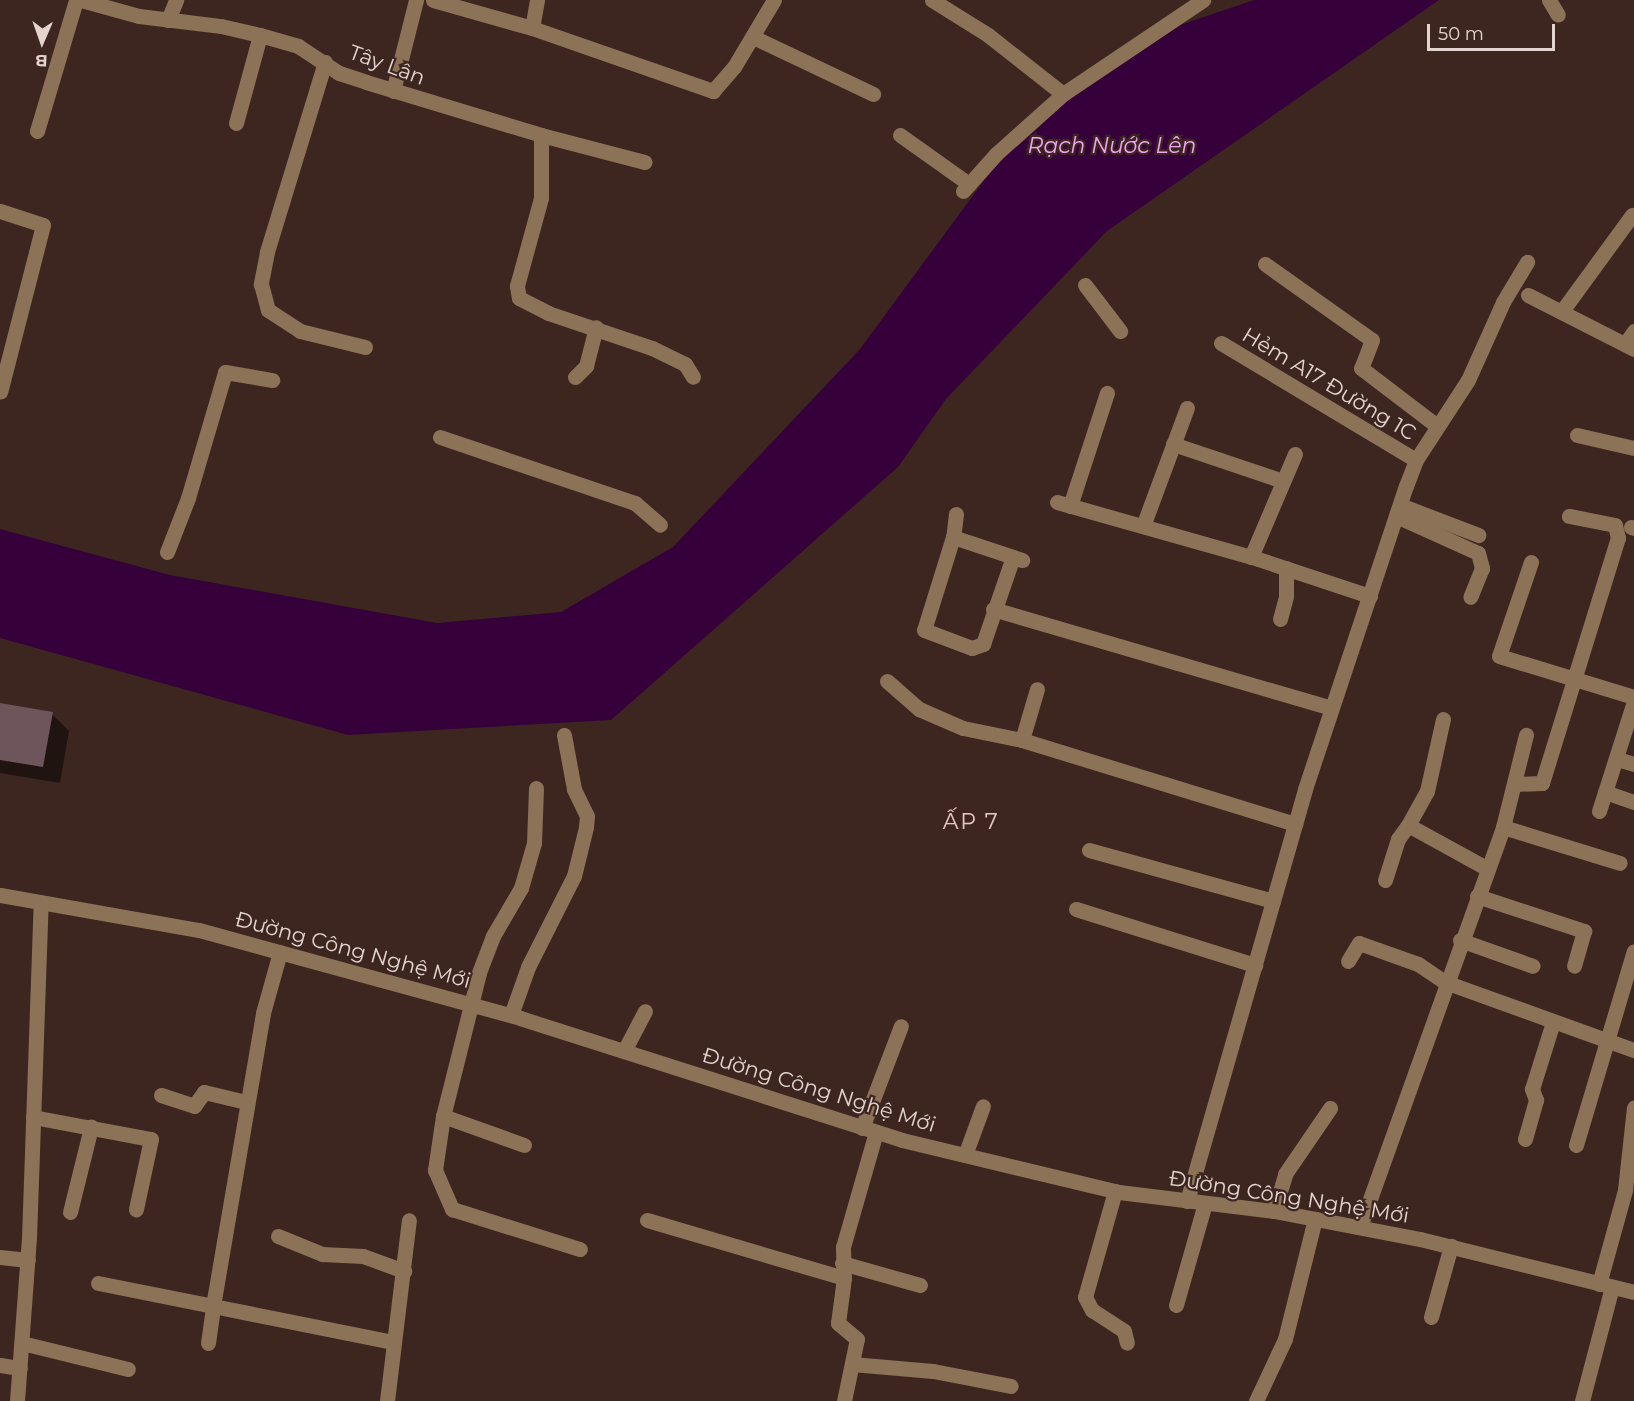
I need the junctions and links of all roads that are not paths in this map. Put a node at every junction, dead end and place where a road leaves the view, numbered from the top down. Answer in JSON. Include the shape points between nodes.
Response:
{"nodes":[{"id":1,"x":76,"y":0,"type":"edge"},
{"id":2,"x":83,"y":0,"type":"edge"},
{"id":3,"x":176,"y":0,"type":"edge"},
{"id":4,"x":416,"y":0,"type":"edge"},
{"id":5,"x":433,"y":0,"type":"edge"},
{"id":6,"x":537,"y":0,"type":"edge"},
{"id":7,"x":774,"y":0,"type":"edge"},
{"id":8,"x":932,"y":0,"type":"edge"},
{"id":9,"x":1203,"y":0,"type":"edge"},
{"id":10,"x":168,"y":20,"type":"junction"},
{"id":11,"x":532,"y":28,"type":"junction"},
{"id":12,"x":260,"y":35,"type":"junction"},
{"id":13,"x":753,"y":37,"type":"junction"},
{"id":14,"x":325,"y":62,"type":"junction"},
{"id":15,"x":393,"y":91,"type":"junction"},
{"id":16,"x":873,"y":94,"type":"dead end"},
{"id":17,"x":1064,"y":94,"type":"junction"},
{"id":18,"x":236,"y":123,"type":"dead end"},
{"id":19,"x":37,"y":131,"type":"dead end"},
{"id":20,"x":541,"y":135,"type":"junction"},
{"id":21,"x":900,"y":135,"type":"dead end"},
{"id":22,"x":645,"y":162,"type":"dead end"},
{"id":23,"x":0,"y":212,"type":"edge"},
{"id":24,"x":1632,"y":215,"type":"dead end"},
{"id":25,"x":1527,"y":262,"type":"dead end"},
{"id":26,"x":1265,"y":264,"type":"dead end"},
{"id":27,"x":1085,"y":285,"type":"dead end"},
{"id":28,"x":1528,"y":295,"type":"dead end"},
{"id":29,"x":1562,"y":311,"type":"junction"},
{"id":30,"x":596,"y":327,"type":"junction"},
{"id":31,"x":1120,"y":331,"type":"dead end"},
{"id":32,"x":1634,"y":331,"type":"edge"},
{"id":33,"x":1221,"y":343,"type":"dead end"},
{"id":34,"x":1629,"y":346,"type":"edge"},
{"id":35,"x":365,"y":347,"type":"dead end"},
{"id":36,"x":575,"y":376,"type":"dead end"},
{"id":37,"x":693,"y":377,"type":"dead end"},
{"id":38,"x":272,"y":380,"type":"dead end"},
{"id":39,"x":0,"y":392,"type":"edge"},
{"id":40,"x":1107,"y":393,"type":"dead end"},
{"id":41,"x":1187,"y":408,"type":"dead end"},
{"id":42,"x":1437,"y":426,"type":"junction"},
{"id":43,"x":1577,"y":435,"type":"dead end"},
{"id":44,"x":440,"y":437,"type":"dead end"},
{"id":45,"x":1173,"y":444,"type":"junction"},
{"id":46,"x":1634,"y":448,"type":"edge"},
{"id":47,"x":1295,"y":454,"type":"dead end"},
{"id":48,"x":1416,"y":460,"type":"junction"},
{"id":49,"x":1283,"y":482,"type":"junction"},
{"id":50,"x":1398,"y":510,"type":"junction"},
{"id":51,"x":956,"y":514,"type":"dead end"},
{"id":52,"x":1569,"y":516,"type":"dead end"},
{"id":53,"x":660,"y":525,"type":"dead end"},
{"id":54,"x":1143,"y":526,"type":"junction"},
{"id":55,"x":1478,"y":535,"type":"dead end"},
{"id":56,"x":953,"y":537,"type":"junction"},
{"id":57,"x":167,"y":552,"type":"dead end"},
{"id":58,"x":1251,"y":557,"type":"junction"},
{"id":59,"x":1531,"y":562,"type":"dead end"},
{"id":60,"x":1287,"y":568,"type":"junction"},
{"id":61,"x":1370,"y":596,"type":"junction"},
{"id":62,"x":1470,"y":597,"type":"dead end"},
{"id":63,"x":993,"y":609,"type":"junction"},
{"id":64,"x":1280,"y":619,"type":"dead end"},
{"id":65,"x":1572,"y":680,"type":"junction"},
{"id":66,"x":888,"y":681,"type":"dead end"},
{"id":67,"x":1037,"y":689,"type":"dead end"},
{"id":68,"x":1634,"y":699,"type":"edge"},
{"id":69,"x":1331,"y":708,"type":"junction"},
{"id":70,"x":1443,"y":719,"type":"dead end"},
{"id":71,"x":564,"y":735,"type":"dead end"},
{"id":72,"x":1526,"y":735,"type":"dead end"},
{"id":73,"x":1022,"y":740,"type":"junction"},
{"id":74,"x":1617,"y":759,"type":"junction"},
{"id":75,"x":1634,"y":764,"type":"edge"},
{"id":76,"x":1514,"y":784,"type":"junction"},
{"id":77,"x":536,"y":788,"type":"dead end"},
{"id":78,"x":1605,"y":792,"type":"junction"},
{"id":79,"x":1634,"y":802,"type":"edge"},
{"id":80,"x":1599,"y":811,"type":"dead end"},
{"id":81,"x":1295,"y":824,"type":"junction"},
{"id":82,"x":1408,"y":825,"type":"junction"},
{"id":83,"x":1503,"y":827,"type":"junction"},
{"id":84,"x":1089,"y":850,"type":"dead end"},
{"id":85,"x":1620,"y":863,"type":"dead end"},
{"id":86,"x":1488,"y":869,"type":"junction"},
{"id":87,"x":1385,"y":880,"type":"dead end"},
{"id":88,"x":0,"y":895,"type":"edge"},
{"id":89,"x":1477,"y":896,"type":"junction"},
{"id":90,"x":1273,"y":901,"type":"junction"},
{"id":91,"x":41,"y":902,"type":"junction"},
{"id":92,"x":1077,"y":909,"type":"dead end"},
{"id":93,"x":1460,"y":940,"type":"junction"},
{"id":94,"x":1634,"y":951,"type":"edge"},
{"id":95,"x":280,"y":952,"type":"junction"},
{"id":96,"x":1348,"y":961,"type":"dead end"},
{"id":97,"x":1255,"y":965,"type":"junction"},
{"id":98,"x":1533,"y":966,"type":"dead end"},
{"id":99,"x":1574,"y":966,"type":"dead end"},
{"id":100,"x":1445,"y":982,"type":"junction"},
{"id":101,"x":473,"y":1005,"type":"junction"},
{"id":102,"x":645,"y":1011,"type":"dead end"},
{"id":103,"x":511,"y":1015,"type":"junction"},
{"id":104,"x":1553,"y":1022,"type":"junction"},
{"id":105,"x":901,"y":1026,"type":"dead end"},
{"id":106,"x":1607,"y":1041,"type":"junction"},
{"id":107,"x":1634,"y":1050,"type":"edge"},
{"id":108,"x":624,"y":1051,"type":"junction"},
{"id":109,"x":161,"y":1095,"type":"dead end"},
{"id":110,"x":246,"y":1102,"type":"junction"},
{"id":111,"x":983,"y":1106,"type":"dead end"},
{"id":112,"x":1634,"y":1107,"type":"edge"},
{"id":113,"x":1330,"y":1108,"type":"dead end"},
{"id":114,"x":443,"y":1116,"type":"junction"},
{"id":115,"x":33,"y":1117,"type":"junction"},
{"id":116,"x":91,"y":1127,"type":"junction"},
{"id":117,"x":869,"y":1130,"type":"junction"},
{"id":118,"x":1525,"y":1139,"type":"dead end"},
{"id":119,"x":524,"y":1145,"type":"dead end"},
{"id":120,"x":1576,"y":1145,"type":"dead end"},
{"id":121,"x":964,"y":1155,"type":"junction"},
{"id":122,"x":1115,"y":1191,"type":"junction"},
{"id":123,"x":1187,"y":1201,"type":"junction"},
{"id":124,"x":1205,"y":1203,"type":"junction"},
{"id":125,"x":136,"y":1209,"type":"dead end"},
{"id":126,"x":1274,"y":1211,"type":"junction"},
{"id":127,"x":70,"y":1212,"type":"dead end"},
{"id":128,"x":1315,"y":1219,"type":"junction"},
{"id":129,"x":409,"y":1220,"type":"dead end"},
{"id":130,"x":647,"y":1220,"type":"dead end"},
{"id":131,"x":1360,"y":1227,"type":"junction"},
{"id":132,"x":278,"y":1236,"type":"dead end"},
{"id":133,"x":1451,"y":1246,"type":"junction"},
{"id":134,"x":580,"y":1249,"type":"dead end"},
{"id":135,"x":0,"y":1257,"type":"edge"},
{"id":136,"x":28,"y":1260,"type":"junction"},
{"id":137,"x":843,"y":1270,"type":"junction"},
{"id":138,"x":404,"y":1271,"type":"junction"},
{"id":139,"x":98,"y":1283,"type":"dead end"},
{"id":140,"x":920,"y":1285,"type":"dead end"},
{"id":141,"x":1606,"y":1285,"type":"junction"},
{"id":142,"x":1634,"y":1292,"type":"edge"},
{"id":143,"x":1176,"y":1305,"type":"dead end"},
{"id":144,"x":213,"y":1306,"type":"junction"},
{"id":145,"x":1431,"y":1317,"type":"dead end"},
{"id":146,"x":393,"y":1342,"type":"junction"},
{"id":147,"x":22,"y":1343,"type":"junction"},
{"id":148,"x":208,"y":1343,"type":"dead end"},
{"id":149,"x":1127,"y":1343,"type":"dead end"},
{"id":150,"x":852,"y":1364,"type":"junction"},
{"id":151,"x":0,"y":1365,"type":"edge"},
{"id":152,"x":20,"y":1368,"type":"junction"},
{"id":153,"x":128,"y":1369,"type":"dead end"},
{"id":154,"x":1011,"y":1386,"type":"dead end"},
{"id":155,"x":17,"y":1401,"type":"edge"},
{"id":156,"x":387,"y":1401,"type":"edge"},
{"id":157,"x":844,"y":1401,"type":"edge"},
{"id":158,"x":1256,"y":1401,"type":"edge"},
{"id":159,"x":1582,"y":1401,"type":"edge"}],
"edges":[{"from":1,"to":19,"type":"street"},
{"from":2,"to":10,"type":"street","name":"Tây Lân"},
{"from":3,"to":10,"type":"street"},
{"from":4,"to":15,"type":"street"},
{"from":5,"to":11,"type":"street"},
{"from":6,"to":11,"type":"street"},
{"from":7,"to":13,"type":"street"},
{"from":8,"to":17,"type":"street","via":[[988,35]]},
{"from":9,"to":17,"type":"street"},
{"from":10,"to":12,"type":"street","name":"Tây Lân"},
{"from":11,"to":13,"type":"street","via":[[713,91]]},
{"from":12,"to":14,"type":"street","name":"Tây Lân","via":[[298,46]]},
{"from":12,"to":18,"type":"street"},
{"from":13,"to":16,"type":"street"},
{"from":14,"to":15,"type":"street","name":"Tây Lân","via":[[339,73]]},
{"from":14,"to":35,"type":"street","via":[[267,252],[261,284],[268,310],[300,331]]},
{"from":15,"to":20,"type":"street","name":"Tây Lân"},
{"from":17,"to":21,"type":"street","via":[[996,154],[966,188]]},
{"from":20,"to":22,"type":"street","name":"Tây Lân"},
{"from":20,"to":30,"type":"street","via":[[541,198],[517,286],[519,298],[548,313]]},
{"from":23,"to":39,"type":"street","via":[[43,225]]},
{"from":24,"to":29,"type":"street"},
{"from":25,"to":42,"type":"street","via":[[1499,311],[1468,380]]},
{"from":26,"to":42,"type":"street","via":[[1372,339],[1361,368]]},
{"from":27,"to":31,"type":"street"},
{"from":28,"to":29,"type":"street"},
{"from":29,"to":34,"type":"street"},
{"from":30,"to":36,"type":"street","via":[[586,366]]},
{"from":30,"to":37,"type":"street","via":[[685,364]]},
{"from":32,"to":34,"type":"street"},
{"from":33,"to":48,"type":"street","name":"Hẻm A17 Đường 1C"},
{"from":38,"to":57,"type":"street","via":[[225,372],[188,498]]},
{"from":40,"to":54,"type":"street","via":[[1063,504]]},
{"from":41,"to":45,"type":"street"},
{"from":42,"to":48,"type":"street"},
{"from":43,"to":46,"type":"street"},
{"from":44,"to":53,"type":"street","via":[[634,503]]},
{"from":45,"to":49,"type":"street"},
{"from":45,"to":54,"type":"street"},
{"from":47,"to":49,"type":"street"},
{"from":48,"to":50,"type":"street"},
{"from":49,"to":58,"type":"street"},
{"from":50,"to":55,"type":"street"},
{"from":50,"to":61,"type":"street"},
{"from":50,"to":62,"type":"street","via":[[1478,554],[1482,567]]},
{"from":51,"to":56,"type":"street"},
{"from":52,"to":65,"type":"street","via":[[1615,525],[1618,531]]},
{"from":54,"to":58,"type":"street"},
{"from":56,"to":63,"type":"street","via":[[1017,559]]},
{"from":56,"to":63,"type":"street","via":[[924,630],[972,648],[983,644]]},
{"from":58,"to":60,"type":"street"},
{"from":59,"to":65,"type":"street","via":[[1499,656]]},
{"from":60,"to":61,"type":"street"},
{"from":60,"to":64,"type":"street"},
{"from":61,"to":69,"type":"street"},
{"from":63,"to":69,"type":"street"},
{"from":65,"to":68,"type":"street"},
{"from":65,"to":76,"type":"street","via":[[1542,783]]},
{"from":66,"to":73,"type":"street","via":[[928,713],[963,728]]},
{"from":67,"to":73,"type":"street"},
{"from":68,"to":74,"type":"street"},
{"from":69,"to":81,"type":"street"},
{"from":70,"to":82,"type":"street","via":[[1427,791]]},
{"from":71,"to":103,"type":"street","via":[[574,789],[587,816],[586,827],[574,876],[528,967]]},
{"from":72,"to":76,"type":"street"},
{"from":73,"to":81,"type":"street"},
{"from":74,"to":75,"type":"street"},
{"from":74,"to":78,"type":"street"},
{"from":76,"to":83,"type":"street"},
{"from":77,"to":101,"type":"street","via":[[534,843],[521,888],[492,936]]},
{"from":78,"to":79,"type":"street"},
{"from":78,"to":80,"type":"street"},
{"from":81,"to":90,"type":"street"},
{"from":82,"to":86,"type":"street"},
{"from":82,"to":87,"type":"street","via":[[1398,839]]},
{"from":83,"to":85,"type":"street"},
{"from":83,"to":86,"type":"street"},
{"from":84,"to":90,"type":"street"},
{"from":86,"to":89,"type":"street"},
{"from":88,"to":91,"type":"street","name":"Đường Công Nghệ Mới"},
{"from":89,"to":93,"type":"street"},
{"from":89,"to":99,"type":"street","via":[[1584,931]]},
{"from":90,"to":97,"type":"street"},
{"from":91,"to":95,"type":"street","name":"Đường Công Nghệ Mới","via":[[199,930]]},
{"from":91,"to":115,"type":"street"},
{"from":92,"to":97,"type":"street"},
{"from":93,"to":98,"type":"street"},
{"from":93,"to":100,"type":"street"},
{"from":94,"to":106,"type":"street"},
{"from":95,"to":101,"type":"street","name":"Đường Công Nghệ Mới"},
{"from":95,"to":110,"type":"street","via":[[263,1013]]},
{"from":96,"to":100,"type":"street","via":[[1359,943],[1418,964]]},
{"from":97,"to":123,"type":"street"},
{"from":100,"to":104,"type":"street"},
{"from":100,"to":131,"type":"street"},
{"from":101,"to":103,"type":"street","name":"Đường Công Nghệ Mới"},
{"from":101,"to":114,"type":"street"},
{"from":102,"to":108,"type":"street"},
{"from":103,"to":108,"type":"street","name":"Đường Công Nghệ Mới"},
{"from":104,"to":106,"type":"street"},
{"from":104,"to":118,"type":"street","via":[[1532,1089],[1536,1100]]},
{"from":105,"to":117,"type":"street"},
{"from":106,"to":107,"type":"street"},
{"from":106,"to":120,"type":"street"},
{"from":108,"to":117,"type":"street","name":"Đường Công Nghệ Mới"},
{"from":109,"to":110,"type":"street","via":[[194,1106],[204,1092]]},
{"from":110,"to":144,"type":"street"},
{"from":111,"to":121,"type":"street"},
{"from":112,"to":141,"type":"street","via":[[1625,1190]]},
{"from":113,"to":126,"type":"street","via":[[1285,1174]]},
{"from":114,"to":119,"type":"street"},
{"from":114,"to":134,"type":"street","via":[[435,1170],[452,1209]]},
{"from":115,"to":116,"type":"street"},
{"from":115,"to":136,"type":"street"},
{"from":116,"to":125,"type":"street","via":[[151,1139]]},
{"from":116,"to":127,"type":"street"},
{"from":117,"to":121,"type":"street","name":"Đường Công Nghệ Mới"},
{"from":117,"to":137,"type":"street","via":[[843,1246]]},
{"from":121,"to":122,"type":"street","name":"Đường Công Nghệ Mới"},
{"from":122,"to":123,"type":"street","name":"Đường Công Nghệ Mới"},
{"from":122,"to":149,"type":"street","via":[[1085,1298],[1092,1310],[1124,1330]]},
{"from":123,"to":124,"type":"street","name":"Đường Công Nghệ Mới"},
{"from":124,"to":126,"type":"street","name":"Đường Công Nghệ Mới"},
{"from":124,"to":143,"type":"street"},
{"from":126,"to":128,"type":"street","name":"Đường Công Nghệ Mới"},
{"from":128,"to":131,"type":"street","name":"Đường Công Nghệ Mới"},
{"from":128,"to":158,"type":"street","via":[[1285,1339]]},
{"from":129,"to":138,"type":"street"},
{"from":130,"to":137,"type":"street"},
{"from":131,"to":133,"type":"street","name":"Đường Công Nghệ Mới"},
{"from":132,"to":138,"type":"street","via":[[322,1254],[363,1256]]},
{"from":133,"to":141,"type":"street","name":"Đường Công Nghệ Mới"},
{"from":133,"to":145,"type":"street"},
{"from":135,"to":136,"type":"street"},
{"from":136,"to":147,"type":"street"},
{"from":137,"to":140,"type":"street"},
{"from":137,"to":150,"type":"street","via":[[838,1323],[857,1339]]},
{"from":138,"to":146,"type":"street"},
{"from":139,"to":144,"type":"street"},
{"from":141,"to":142,"type":"street","name":"Đường Công Nghệ Mới"},
{"from":141,"to":159,"type":"street"},
{"from":144,"to":146,"type":"street"},
{"from":144,"to":148,"type":"street"},
{"from":146,"to":156,"type":"street"},
{"from":147,"to":152,"type":"street"},
{"from":147,"to":153,"type":"street"},
{"from":150,"to":154,"type":"street","via":[[933,1371]]},
{"from":150,"to":157,"type":"street"},
{"from":151,"to":152,"type":"street"},
{"from":152,"to":155,"type":"street"}]}
